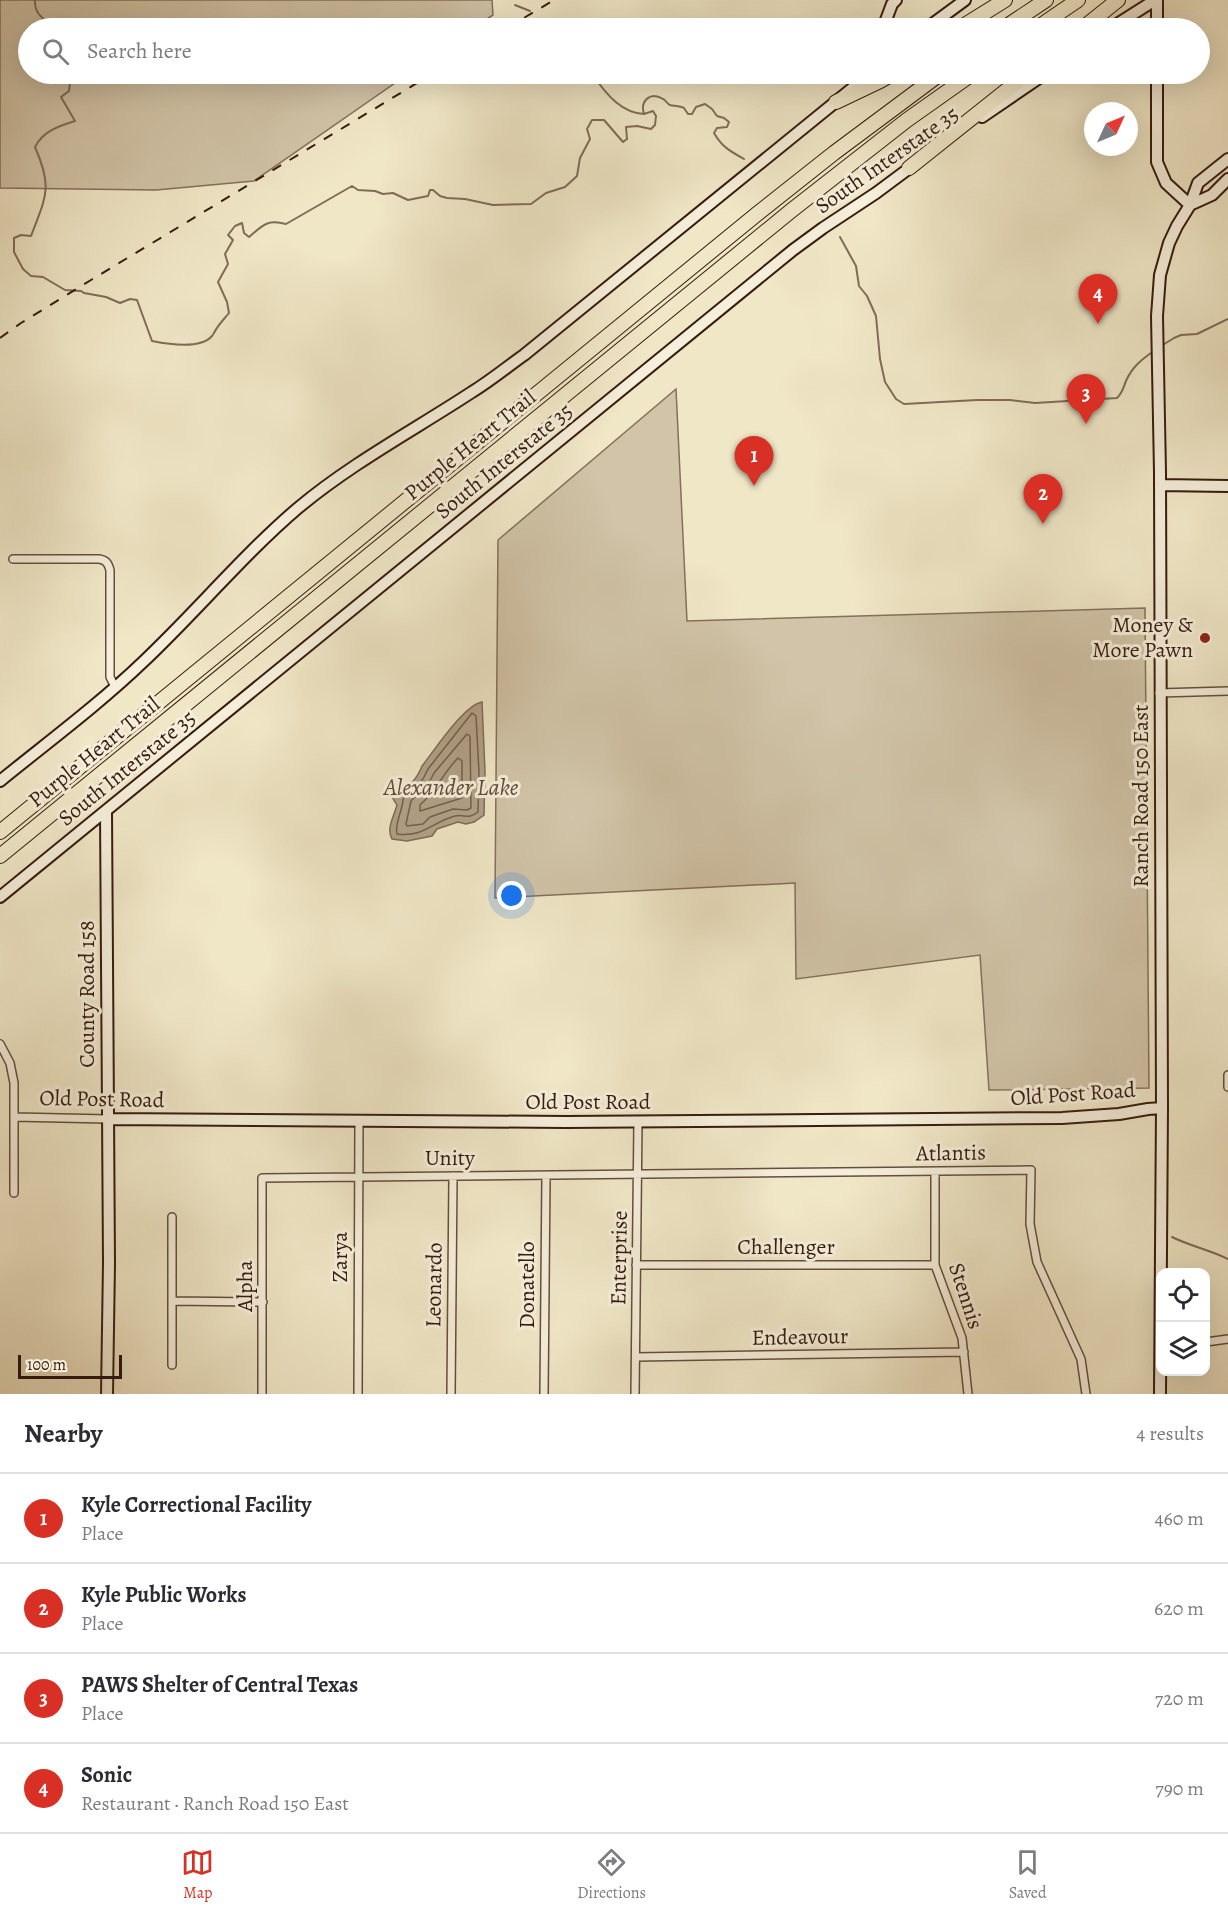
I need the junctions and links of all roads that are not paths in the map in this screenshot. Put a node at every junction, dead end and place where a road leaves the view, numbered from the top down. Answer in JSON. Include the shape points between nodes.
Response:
{"nodes":[{"id":1,"x":896,"y":0,"type":"edge"},
{"id":2,"x":964,"y":0,"type":"edge"},
{"id":3,"x":1005,"y":0,"type":"edge"},
{"id":4,"x":1046,"y":0,"type":"edge"},
{"id":5,"x":1078,"y":0,"type":"edge"},
{"id":6,"x":1118,"y":0,"type":"edge"},
{"id":7,"x":1156,"y":0,"type":"edge"},
{"id":8,"x":887,"y":18,"type":"edge"},
{"id":9,"x":940,"y":18,"type":"edge"},
{"id":10,"x":976,"y":18,"type":"edge"},
{"id":11,"x":1019,"y":18,"type":"edge"},
{"id":12,"x":1052,"y":18,"type":"edge"},
{"id":13,"x":1096,"y":18,"type":"edge"},
{"id":14,"x":1127,"y":18,"type":"edge"},
{"id":15,"x":1157,"y":18,"type":"edge"},
{"id":16,"x":858,"y":84,"type":"edge"},
{"id":17,"x":874,"y":84,"type":"edge"},
{"id":18,"x":927,"y":84,"type":"edge"},
{"id":19,"x":958,"y":84,"type":"edge"},
{"id":20,"x":1014,"y":84,"type":"edge"},
{"id":21,"x":1031,"y":84,"type":"edge"},
{"id":22,"x":1157,"y":84,"type":"edge"},
{"id":23,"x":836,"y":102,"type":"junction"},
{"id":24,"x":1228,"y":159,"type":"edge"},
{"id":25,"x":909,"y":168,"type":"junction"},
{"id":26,"x":1228,"y":179,"type":"edge"},
{"id":27,"x":1191,"y":205,"type":"junction"},
{"id":28,"x":1160,"y":484,"type":"junction"},
{"id":29,"x":1228,"y":486,"type":"edge"},
{"id":30,"x":13,"y":559,"type":"dead end"},
{"id":31,"x":115,"y":687,"type":"junction"},
{"id":32,"x":1228,"y":691,"type":"edge"},
{"id":33,"x":1160,"y":693,"type":"junction"},
{"id":34,"x":0,"y":781,"type":"edge"},
{"id":35,"x":106,"y":811,"type":"junction"},
{"id":36,"x":0,"y":832,"type":"edge"},
{"id":37,"x":0,"y":856,"type":"edge"},
{"id":38,"x":0,"y":897,"type":"edge"},
{"id":39,"x":0,"y":1044,"type":"edge"},
{"id":40,"x":1228,"y":1075,"type":"edge"},
{"id":41,"x":1228,"y":1087,"type":"edge"},
{"id":42,"x":1162,"y":1108,"type":"junction"},
{"id":43,"x":14,"y":1118,"type":"junction"},
{"id":44,"x":108,"y":1119,"type":"junction"},
{"id":45,"x":359,"y":1121,"type":"junction"},
{"id":46,"x":638,"y":1122,"type":"junction"},
{"id":47,"x":935,"y":1172,"type":"junction"},
{"id":48,"x":637,"y":1173,"type":"junction"},
{"id":49,"x":453,"y":1176,"type":"junction"},
{"id":50,"x":546,"y":1176,"type":"junction"},
{"id":51,"x":358,"y":1177,"type":"junction"},
{"id":52,"x":262,"y":1178,"type":"joint"},
{"id":53,"x":14,"y":1193,"type":"dead end"},
{"id":54,"x":172,"y":1217,"type":"dead end"},
{"id":55,"x":636,"y":1264,"type":"junction"},
{"id":56,"x":935,"y":1265,"type":"junction"},
{"id":57,"x":172,"y":1301,"type":"junction"},
{"id":58,"x":263,"y":1302,"type":"junction"},
{"id":59,"x":1160,"y":1322,"type":"edge"},
{"id":60,"x":1228,"y":1339,"type":"edge"},
{"id":61,"x":1210,"y":1341,"type":"edge"},
{"id":62,"x":964,"y":1352,"type":"junction"},
{"id":63,"x":636,"y":1357,"type":"junction"},
{"id":64,"x":172,"y":1365,"type":"dead end"},
{"id":65,"x":1160,"y":1376,"type":"edge"},
{"id":66,"x":107,"y":1394,"type":"edge"},
{"id":67,"x":262,"y":1394,"type":"edge"},
{"id":68,"x":358,"y":1394,"type":"edge"},
{"id":69,"x":451,"y":1394,"type":"edge"},
{"id":70,"x":544,"y":1394,"type":"edge"},
{"id":71,"x":635,"y":1394,"type":"edge"},
{"id":72,"x":968,"y":1394,"type":"edge"},
{"id":73,"x":1086,"y":1394,"type":"edge"},
{"id":74,"x":1160,"y":1394,"type":"edge"}],
"edges":[{"from":1,"to":8,"type":"main road"},
{"from":2,"to":9,"type":"main road"},
{"from":3,"to":10,"type":"highway"},
{"from":4,"to":11,"type":"highway"},
{"from":5,"to":12,"type":"highway"},
{"from":6,"to":13,"type":"highway"},
{"from":7,"to":14,"type":"main road"},
{"from":7,"to":15,"type":"main road"},
{"from":16,"to":23,"type":"main road"},
{"from":17,"to":23,"type":"highway"},
{"from":18,"to":36,"type":"highway","name":"Purple Heart Trail","via":[[757,214]]},
{"from":19,"to":37,"type":"highway","name":"Purple Heart Trail","via":[[783,217]]},
{"from":20,"to":25,"type":"highway"},
{"from":21,"to":25,"type":"main road","name":"South Interstate 35"},
{"from":22,"to":27,"type":"main road","via":[[1157,162],[1166,183]]},
{"from":23,"to":31,"type":"main road","via":[[524,355],[383,447],[299,508]]},
{"from":24,"to":27,"type":"main road","name":"Ranch Road 150 East","via":[[1198,183]]},
{"from":25,"to":35,"type":"main road","name":"South Interstate 35","via":[[793,250]]},
{"from":26,"to":27,"type":"main road","name":"Ranch Road 150 East","via":[[1212,195]]},
{"from":27,"to":28,"type":"main road","name":"Ranch Road 150 East","via":[[1169,243],[1160,274]]},
{"from":28,"to":29,"type":"main road"},
{"from":28,"to":33,"type":"main road","name":"Ranch Road 150 East"},
{"from":30,"to":31,"type":"street","via":[[99,559],[108,564],[110,676]]},
{"from":31,"to":34,"type":"main road"},
{"from":32,"to":33,"type":"street"},
{"from":33,"to":42,"type":"main road","name":"Ranch Road 150 East"},
{"from":35,"to":38,"type":"main road","name":"South Interstate 35"},
{"from":35,"to":44,"type":"main road","name":"County Road 158"},
{"from":39,"to":43,"type":"street","via":[[14,1083]]},
{"from":40,"to":41,"type":"street"},
{"from":42,"to":46,"type":"main road","name":"Old Post Road","via":[[1062,1118]]},
{"from":42,"to":59,"type":"main road","name":"Ranch Road 150 East"},
{"from":43,"to":44,"type":"street","name":"Old Post Road"},
{"from":43,"to":53,"type":"street"},
{"from":44,"to":45,"type":"main road","name":"Old Post Road"},
{"from":44,"to":66,"type":"main road","name":"County Road 158"},
{"from":45,"to":46,"type":"main road","name":"Old Post Road"},
{"from":45,"to":51,"type":"street","name":"Zarya"},
{"from":46,"to":48,"type":"street","name":"Enterprise"},
{"from":47,"to":48,"type":"street","name":"Atlantis"},
{"from":47,"to":56,"type":"street","name":"Stennis"},
{"from":47,"to":73,"type":"street","name":"Atlantis","via":[[1031,1170],[1030,1224],[1038,1262],[1081,1359]]},
{"from":48,"to":50,"type":"street","name":"Unity"},
{"from":48,"to":55,"type":"street","name":"Enterprise"},
{"from":49,"to":50,"type":"street","name":"Unity"},
{"from":49,"to":51,"type":"street","name":"Unity"},
{"from":49,"to":69,"type":"street","name":"Leonardo"},
{"from":50,"to":70,"type":"street","name":"Donatello"},
{"from":51,"to":52,"type":"street","name":"Unity"},
{"from":51,"to":68,"type":"street","name":"Zarya"},
{"from":52,"to":58,"type":"street","name":"Alpha"},
{"from":54,"to":57,"type":"street"},
{"from":55,"to":56,"type":"street","name":"Challenger"},
{"from":55,"to":63,"type":"street","name":"Enterprise"},
{"from":56,"to":62,"type":"street","name":"Stennis"},
{"from":57,"to":58,"type":"street"},
{"from":57,"to":64,"type":"street"},
{"from":58,"to":67,"type":"street","name":"Alpha"},
{"from":60,"to":61,"type":"street"},
{"from":62,"to":63,"type":"street","name":"Endeavour"},
{"from":62,"to":72,"type":"street","name":"Stennis"},
{"from":63,"to":71,"type":"street","name":"Enterprise"},
{"from":65,"to":74,"type":"main road","name":"Ranch Road 150 East"}]}
